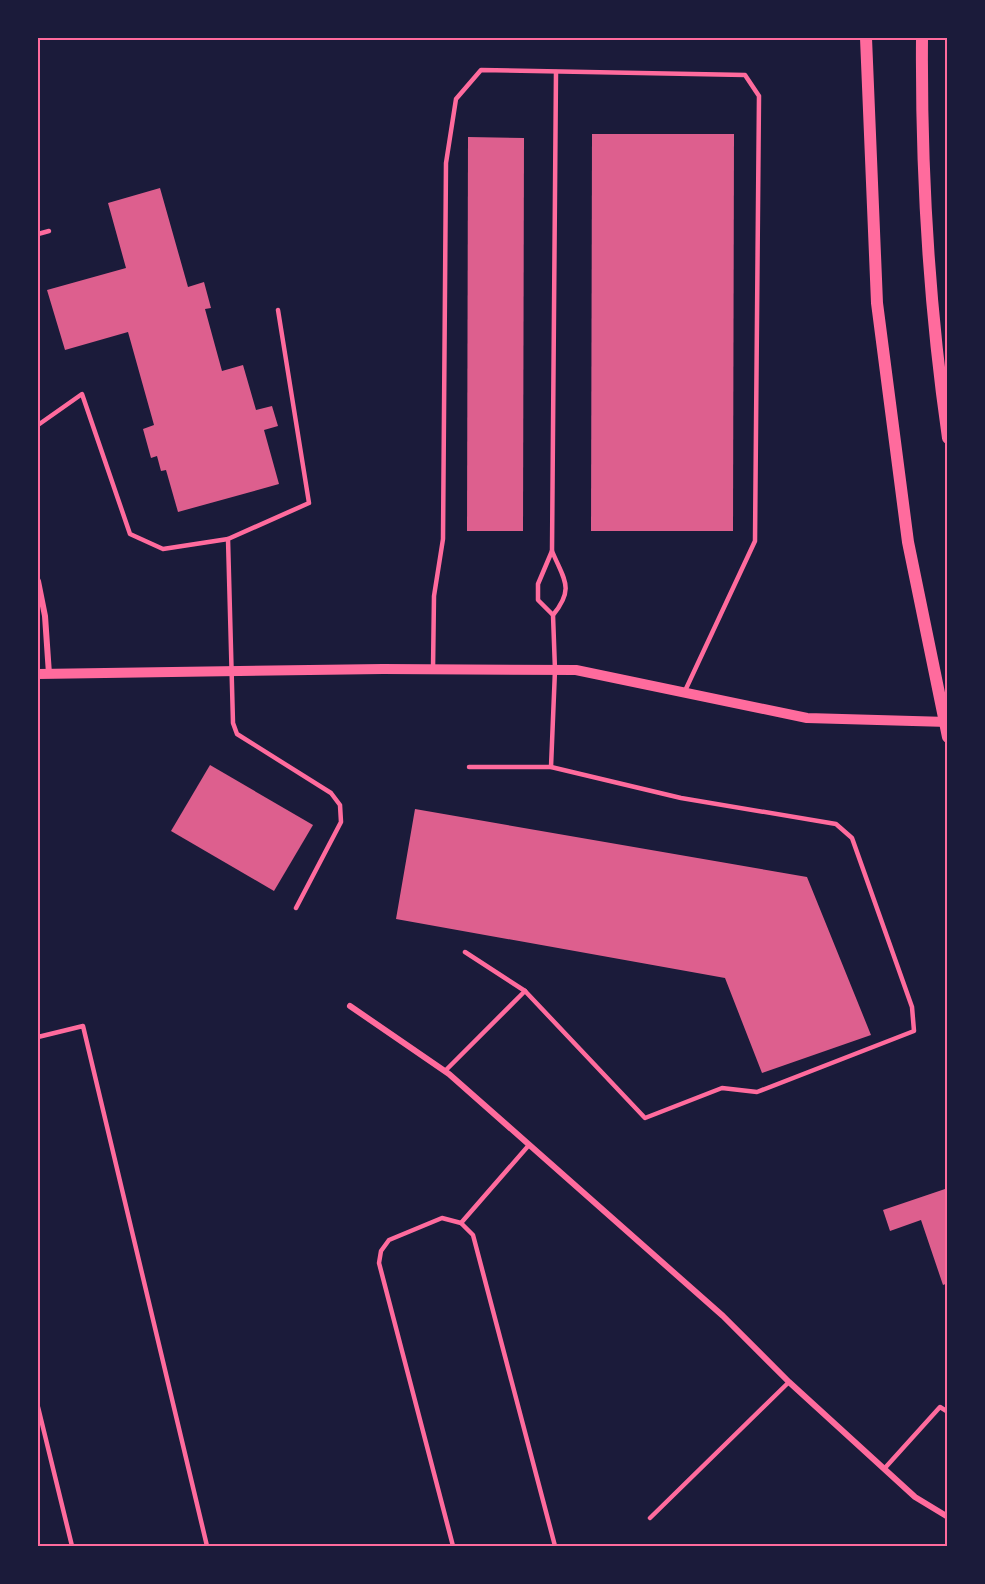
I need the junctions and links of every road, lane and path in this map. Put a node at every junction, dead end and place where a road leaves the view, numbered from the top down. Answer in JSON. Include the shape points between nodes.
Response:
{"nodes":[{"id":1,"x":866,"y":38,"type":"edge"},
{"id":2,"x":922,"y":38,"type":"edge"},
{"id":3,"x":556,"y":72,"type":"junction"},
{"id":4,"x":49,"y":231,"type":"dead end"},
{"id":5,"x":38,"y":234,"type":"edge"},
{"id":6,"x":278,"y":310,"type":"dead end"},
{"id":7,"x":38,"y":425,"type":"edge"},
{"id":8,"x":948,"y":438,"type":"edge"},
{"id":9,"x":228,"y":539,"type":"junction"},
{"id":10,"x":552,"y":551,"type":"junction"},
{"id":11,"x":38,"y":581,"type":"edge"},
{"id":12,"x":553,"y":615,"type":"junction"},
{"id":13,"x":433,"y":669,"type":"junction"},
{"id":14,"x":555,"y":670,"type":"junction"},
{"id":15,"x":233,"y":671,"type":"junction"},
{"id":16,"x":43,"y":674,"type":"edge"},
{"id":17,"x":684,"y":693,"type":"junction"},
{"id":18,"x":946,"y":722,"type":"edge"},
{"id":19,"x":948,"y":737,"type":"edge"},
{"id":20,"x":469,"y":766,"type":"dead end"},
{"id":21,"x":551,"y":767,"type":"junction"},
{"id":22,"x":297,"y":908,"type":"dead end"},
{"id":23,"x":465,"y":952,"type":"dead end"},
{"id":24,"x":525,"y":991,"type":"junction"},
{"id":25,"x":350,"y":1006,"type":"dead end"},
{"id":26,"x":38,"y":1037,"type":"edge"},
{"id":27,"x":445,"y":1071,"type":"junction"},
{"id":28,"x":529,"y":1145,"type":"junction"},
{"id":29,"x":461,"y":1223,"type":"junction"},
{"id":30,"x":789,"y":1382,"type":"junction"},
{"id":31,"x":38,"y":1407,"type":"edge"},
{"id":32,"x":948,"y":1412,"type":"edge"},
{"id":33,"x":884,"y":1469,"type":"junction"},
{"id":34,"x":948,"y":1517,"type":"edge"},
{"id":35,"x":650,"y":1518,"type":"dead end"},
{"id":36,"x":72,"y":1546,"type":"edge"},
{"id":37,"x":207,"y":1546,"type":"edge"},
{"id":38,"x":453,"y":1546,"type":"edge"},
{"id":39,"x":555,"y":1546,"type":"edge"}],
"edges":[{"from":1,"to":18,"type":"main road","via":[[877,303],[908,542]]},
{"from":2,"to":8,"type":"main road","via":[[925,187]]},
{"from":3,"to":10,"type":"lane"},
{"from":3,"to":13,"type":"lane","via":[[481,70],[456,99],[446,163],[443,539],[434,596]]},
{"from":3,"to":17,"type":"lane","via":[[745,75],[759,96],[755,541]]},
{"from":4,"to":5,"type":"lane"},
{"from":6,"to":9,"type":"lane","via":[[309,503]]},
{"from":7,"to":9,"type":"lane","via":[[82,394],[130,534],[163,549]]},
{"from":9,"to":15,"type":"lane"},
{"from":10,"to":12,"type":"lane","via":[[566,585],[565,599]]},
{"from":10,"to":12,"type":"lane","via":[[538,584],[538,600]]},
{"from":11,"to":16,"type":"street","via":[[45,616]]},
{"from":12,"to":14,"type":"lane"},
{"from":13,"to":14,"type":"street"},
{"from":13,"to":15,"type":"street"},
{"from":14,"to":17,"type":"street","via":[[576,670]]},
{"from":14,"to":21,"type":"lane"},
{"from":15,"to":16,"type":"street"},
{"from":15,"to":22,"type":"lane","via":[[237,734],[332,793],[340,805],[341,822]]},
{"from":17,"to":18,"type":"street","via":[[807,718]]},
{"from":18,"to":19,"type":"main road"},
{"from":20,"to":21,"type":"lane"},
{"from":21,"to":24,"type":"lane","via":[[681,798],[836,824],[852,838],[912,1007],[914,1031],[757,1092],[722,1088],[645,1118]]},
{"from":23,"to":24,"type":"lane"},
{"from":24,"to":27,"type":"lane"},
{"from":25,"to":27,"type":"street"},
{"from":26,"to":37,"type":"lane","via":[[83,1026]]},
{"from":27,"to":28,"type":"street"},
{"from":28,"to":29,"type":"lane"},
{"from":28,"to":30,"type":"street","via":[[723,1316]]},
{"from":29,"to":38,"type":"lane","via":[[442,1218],[389,1240],[379,1263]]},
{"from":29,"to":39,"type":"lane","via":[[472,1235]]},
{"from":30,"to":33,"type":"street"},
{"from":30,"to":35,"type":"lane"},
{"from":31,"to":36,"type":"lane"},
{"from":32,"to":33,"type":"lane","via":[[940,1407]]},
{"from":33,"to":34,"type":"street","via":[[915,1497]]}]}
